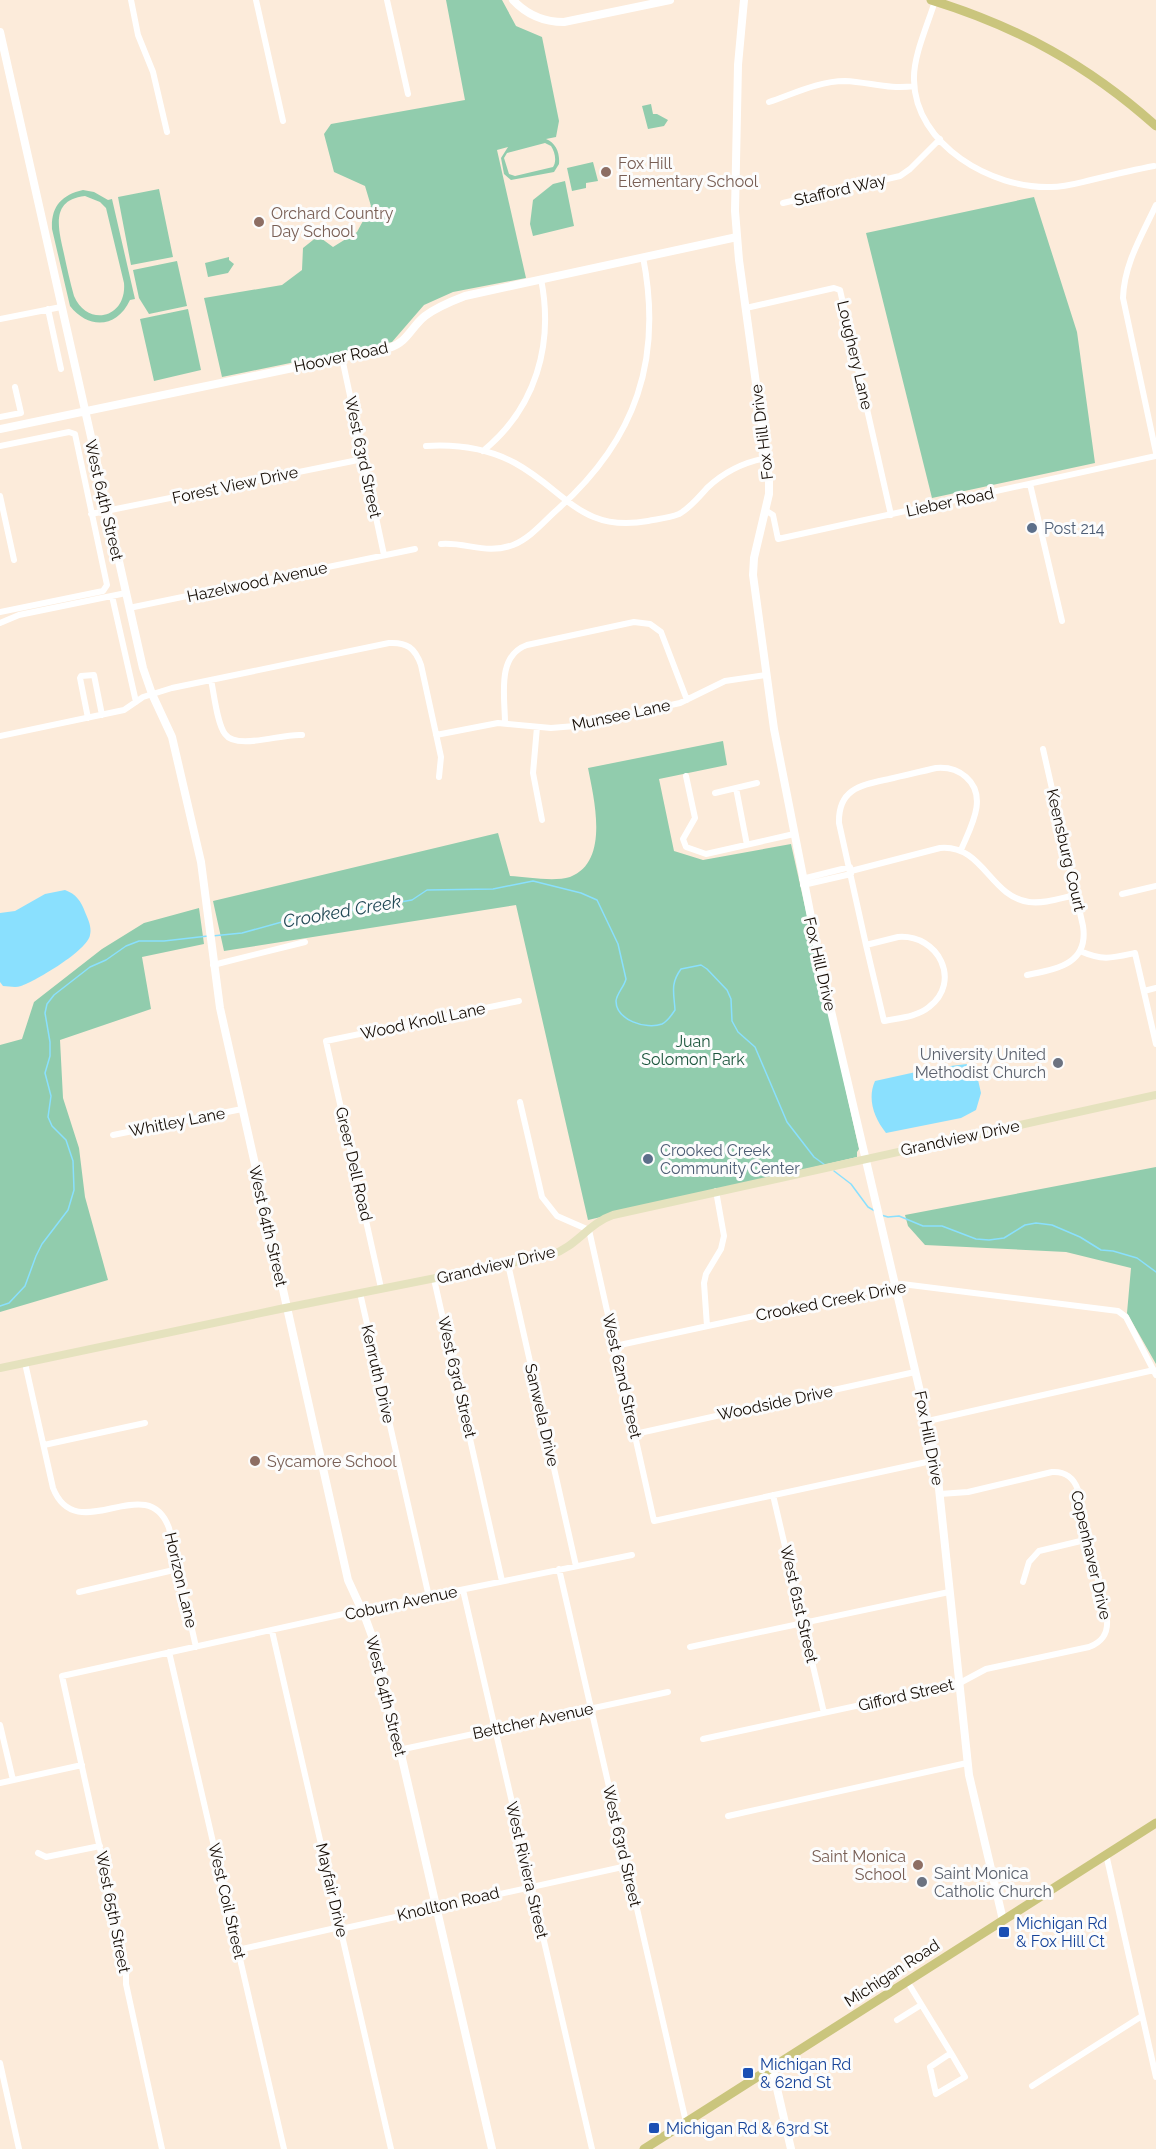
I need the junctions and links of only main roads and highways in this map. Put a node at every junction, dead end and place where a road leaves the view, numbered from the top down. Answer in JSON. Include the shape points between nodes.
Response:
{"nodes":[{"id":1,"x":933,"y":1,"type":"edge"},
{"id":2,"x":1156,"y":126,"type":"edge"},
{"id":3,"x":1156,"y":1095,"type":"edge"},
{"id":4,"x":0,"y":1368,"type":"edge"},
{"id":5,"x":1156,"y":1823,"type":"edge"},
{"id":6,"x":644,"y":2149,"type":"edge"}],
"edges":[{"from":1,"to":2,"type":"main road","via":[[988,19],[1055,51],[1106,84]]},
{"from":3,"to":4,"type":"main road","name":"Grandview Drive","via":[[613,1215],[559,1252]]},
{"from":5,"to":6,"type":"main road","name":"Michigan Road"}]}
